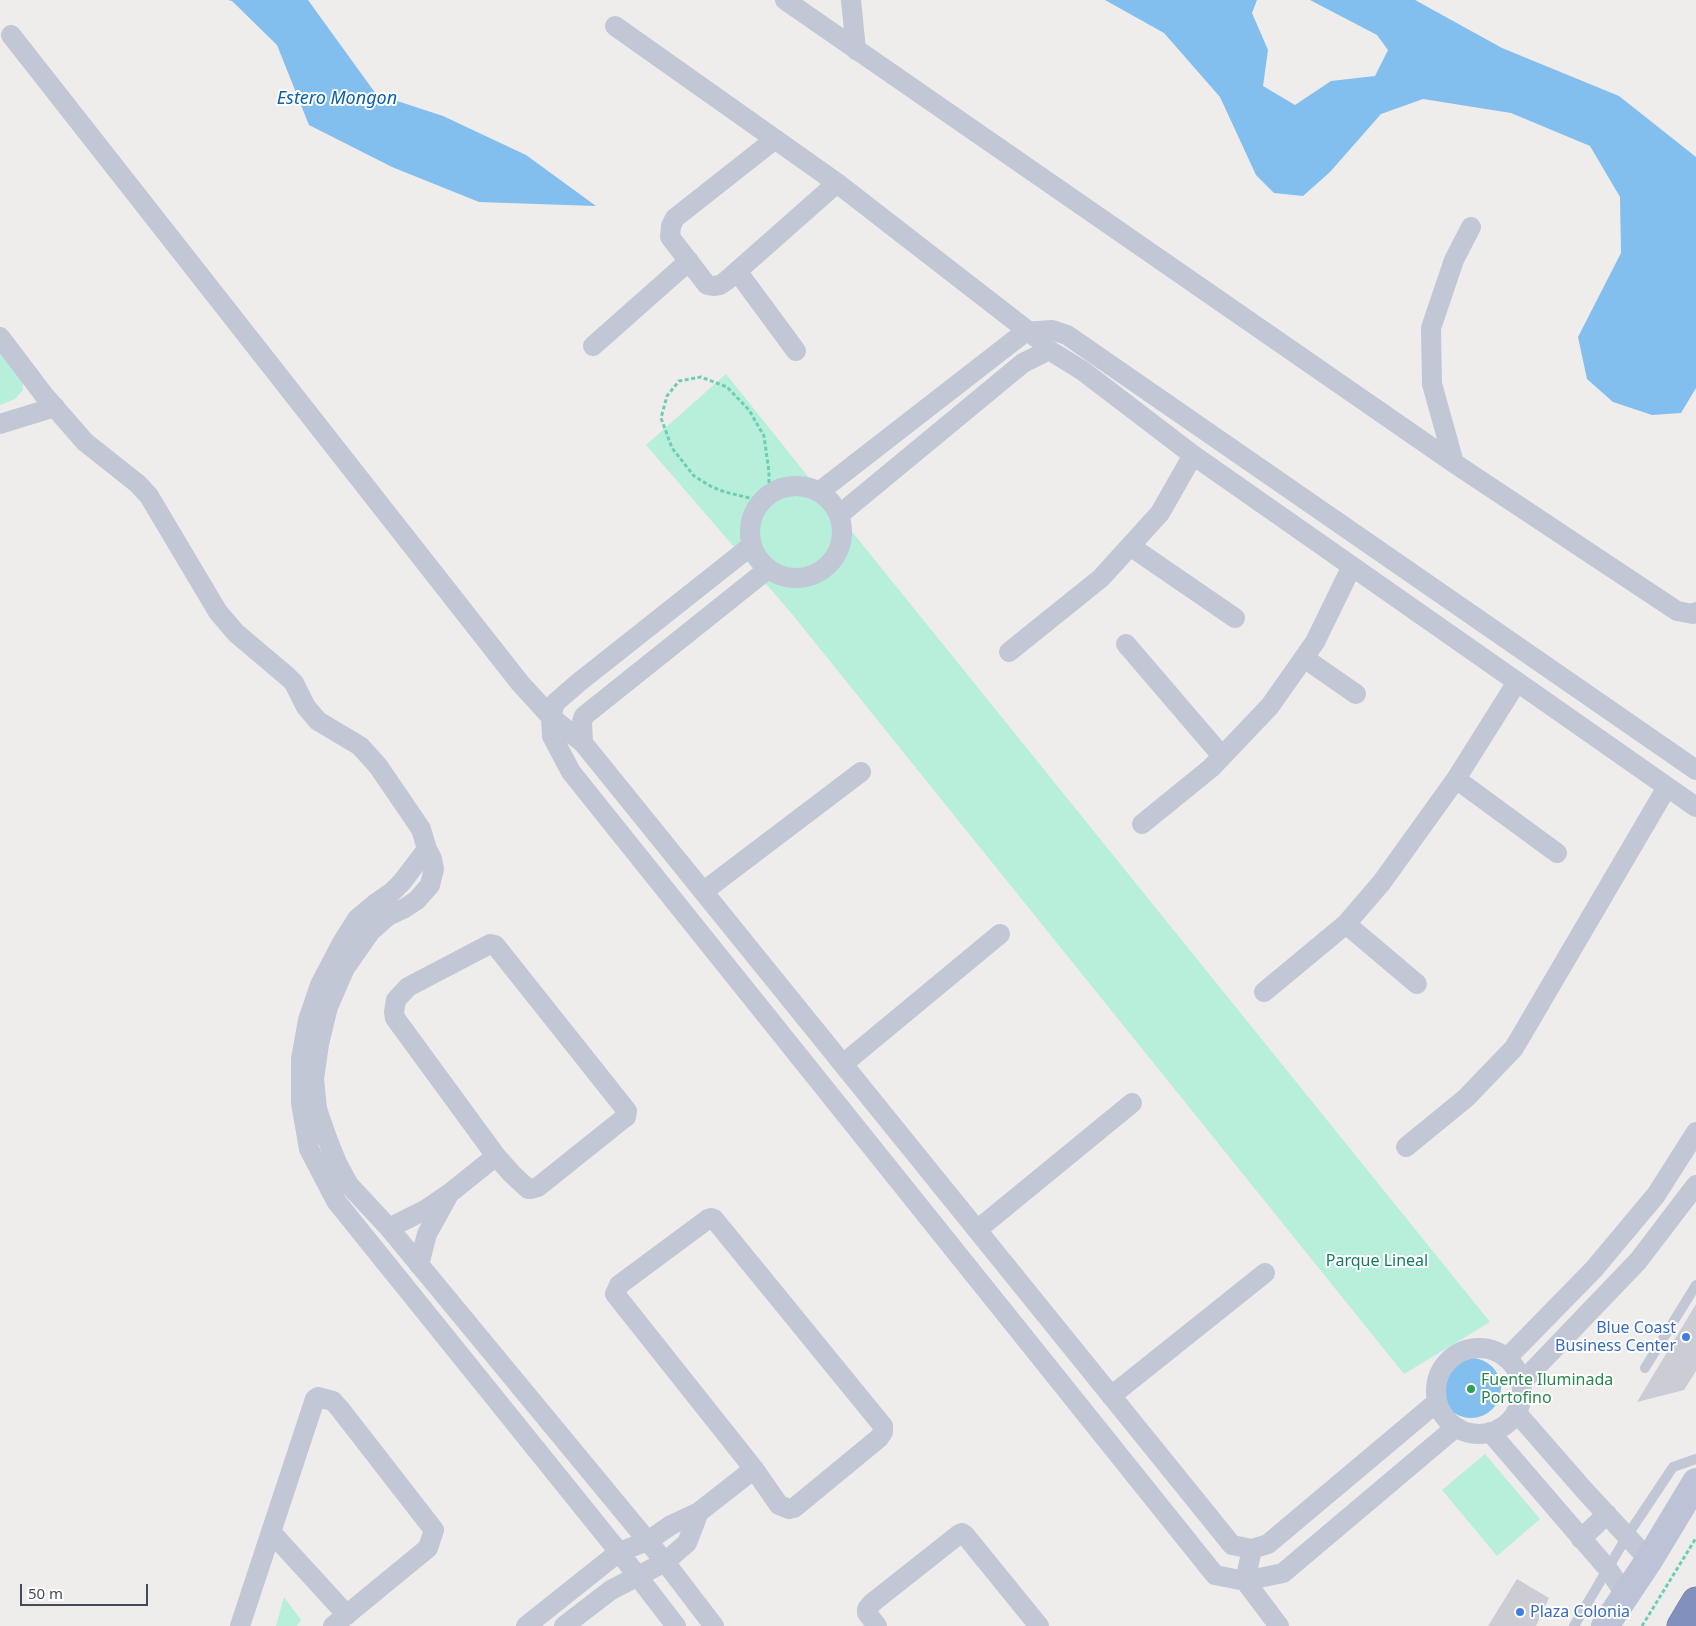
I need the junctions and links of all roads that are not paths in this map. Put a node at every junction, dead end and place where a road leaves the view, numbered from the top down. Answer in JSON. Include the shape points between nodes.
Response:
{"nodes":[{"id":1,"x":784,"y":0,"type":"edge"},
{"id":2,"x":851,"y":0,"type":"edge"},
{"id":3,"x":614,"y":26,"type":"dead end"},
{"id":4,"x":11,"y":35,"type":"dead end"},
{"id":5,"x":856,"y":50,"type":"junction"},
{"id":6,"x":774,"y":140,"type":"junction"},
{"id":7,"x":837,"y":183,"type":"junction"},
{"id":8,"x":1471,"y":227,"type":"dead end"},
{"id":9,"x":689,"y":261,"type":"junction"},
{"id":10,"x":737,"y":271,"type":"junction"},
{"id":11,"x":1031,"y":332,"type":"junction"},
{"id":12,"x":0,"y":337,"type":"edge"},
{"id":13,"x":594,"y":346,"type":"dead end"},
{"id":14,"x":1049,"y":350,"type":"junction"},
{"id":15,"x":796,"y":351,"type":"dead end"},
{"id":16,"x":55,"y":407,"type":"junction"},
{"id":17,"x":0,"y":424,"type":"edge"},
{"id":18,"x":1193,"y":455,"type":"junction"},
{"id":19,"x":1454,"y":463,"type":"junction"},
{"id":20,"x":819,"y":492,"type":"junction"},
{"id":21,"x":839,"y":515,"type":"junction"},
{"id":22,"x":751,"y":546,"type":"junction"},
{"id":23,"x":1130,"y":546,"type":"junction"},
{"id":24,"x":1352,"y":566,"type":"junction"},
{"id":25,"x":768,"y":569,"type":"junction"},
{"id":26,"x":1453,"y":601,"type":"junction"},
{"id":27,"x":1696,"y":612,"type":"edge"},
{"id":28,"x":1235,"y":618,"type":"dead end"},
{"id":29,"x":1436,"y":625,"type":"junction"},
{"id":30,"x":1126,"y":644,"type":"dead end"},
{"id":31,"x":1009,"y":652,"type":"dead end"},
{"id":32,"x":1304,"y":658,"type":"junction"},
{"id":33,"x":1517,"y":682,"type":"junction"},
{"id":34,"x":1356,"y":694,"type":"dead end"},
{"id":35,"x":551,"y":717,"type":"junction"},
{"id":36,"x":583,"y":743,"type":"junction"},
{"id":37,"x":1222,"y":756,"type":"junction"},
{"id":38,"x":1696,"y":770,"type":"edge"},
{"id":39,"x":861,"y":772,"type":"dead end"},
{"id":40,"x":1456,"y":779,"type":"junction"},
{"id":41,"x":1667,"y":787,"type":"junction"},
{"id":42,"x":1696,"y":807,"type":"edge"},
{"id":43,"x":1142,"y":824,"type":"dead end"},
{"id":44,"x":426,"y":849,"type":"junction"},
{"id":45,"x":1557,"y":853,"type":"dead end"},
{"id":46,"x":402,"y":882,"type":"junction"},
{"id":47,"x":704,"y":891,"type":"junction"},
{"id":48,"x":417,"y":900,"type":"junction"},
{"id":49,"x":360,"y":917,"type":"junction"},
{"id":50,"x":1346,"y":924,"type":"junction"},
{"id":51,"x":378,"y":925,"type":"junction"},
{"id":52,"x":1000,"y":934,"type":"dead end"},
{"id":53,"x":1417,"y":984,"type":"dead end"},
{"id":54,"x":1264,"y":992,"type":"dead end"},
{"id":55,"x":844,"y":1064,"type":"junction"},
{"id":56,"x":1132,"y":1103,"type":"dead end"},
{"id":57,"x":1696,"y":1132,"type":"edge"},
{"id":58,"x":910,"y":1146,"type":"junction"},
{"id":59,"x":1406,"y":1147,"type":"dead end"},
{"id":60,"x":496,"y":1156,"type":"junction"},
{"id":61,"x":886,"y":1164,"type":"junction"},
{"id":62,"x":349,"y":1185,"type":"junction"},
{"id":63,"x":1696,"y":1185,"type":"edge"},
{"id":64,"x":450,"y":1193,"type":"junction"},
{"id":65,"x":336,"y":1201,"type":"junction"},
{"id":66,"x":389,"y":1228,"type":"junction"},
{"id":67,"x":977,"y":1230,"type":"junction"},
{"id":68,"x":419,"y":1265,"type":"junction"},
{"id":69,"x":1265,"y":1273,"type":"dead end"},
{"id":70,"x":1696,"y":1285,"type":"edge"},
{"id":71,"x":468,"y":1326,"type":"junction"},
{"id":72,"x":449,"y":1340,"type":"junction"},
{"id":73,"x":1507,"y":1358,"type":"junction"},
{"id":74,"x":1645,"y":1368,"type":"dead end"},
{"id":75,"x":1521,"y":1383,"type":"junction"},
{"id":76,"x":1111,"y":1396,"type":"junction"},
{"id":77,"x":1437,"y":1402,"type":"junction"},
{"id":78,"x":1516,"y":1412,"type":"junction"},
{"id":79,"x":1456,"y":1427,"type":"junction"},
{"id":80,"x":1490,"y":1432,"type":"junction"},
{"id":81,"x":1696,"y":1459,"type":"edge"},
{"id":82,"x":1563,"y":1466,"type":"junction"},
{"id":83,"x":754,"y":1468,"type":"junction"},
{"id":84,"x":1696,"y":1482,"type":"edge"},
{"id":85,"x":1537,"y":1488,"type":"junction"},
{"id":86,"x":699,"y":1512,"type":"junction"},
{"id":87,"x":1606,"y":1514,"type":"junction"},
{"id":88,"x":271,"y":1532,"type":"junction"},
{"id":89,"x":1627,"y":1536,"type":"junction"},
{"id":90,"x":1581,"y":1538,"type":"junction"},
{"id":91,"x":648,"y":1541,"type":"junction"},
{"id":92,"x":1252,"y":1549,"type":"junction"},
{"id":93,"x":619,"y":1552,"type":"junction"},
{"id":94,"x":1649,"y":1560,"type":"junction"},
{"id":95,"x":665,"y":1562,"type":"junction"},
{"id":96,"x":1608,"y":1569,"type":"junction"},
{"id":97,"x":638,"y":1578,"type":"junction"},
{"id":98,"x":1245,"y":1581,"type":"junction"},
{"id":99,"x":1625,"y":1594,"type":"junction"},
{"id":100,"x":1696,"y":1602,"type":"edge"},
{"id":101,"x":340,"y":1620,"type":"edge"},
{"id":102,"x":240,"y":1626,"type":"edge"},
{"id":103,"x":526,"y":1626,"type":"edge"},
{"id":104,"x":564,"y":1626,"type":"edge"},
{"id":105,"x":676,"y":1626,"type":"edge"},
{"id":106,"x":714,"y":1626,"type":"edge"},
{"id":107,"x":877,"y":1626,"type":"edge"},
{"id":108,"x":1040,"y":1626,"type":"edge"},
{"id":109,"x":1279,"y":1626,"type":"edge"},
{"id":110,"x":1574,"y":1626,"type":"edge"},
{"id":111,"x":1605,"y":1626,"type":"edge"},
{"id":112,"x":1681,"y":1626,"type":"edge"}],
"edges":[{"from":1,"to":5,"type":"street"},
{"from":2,"to":5,"type":"street"},
{"from":3,"to":6,"type":"street"},
{"from":4,"to":35,"type":"street","via":[[520,683]]},
{"from":5,"to":19,"type":"street"},
{"from":6,"to":7,"type":"street"},
{"from":6,"to":9,"type":"street","via":[[675,218],[670,237]]},
{"from":7,"to":10,"type":"street"},
{"from":7,"to":11,"type":"street"},
{"from":8,"to":19,"type":"street","via":[[1454,260],[1431,328],[1432,384]]},
{"from":9,"to":10,"type":"street","via":[[710,286],[720,285]]},
{"from":9,"to":13,"type":"street"},
{"from":10,"to":15,"type":"street"},
{"from":11,"to":14,"type":"street"},
{"from":11,"to":20,"type":"street","via":[[1025,332]]},
{"from":11,"to":26,"type":"street","via":[[1052,330],[1067,334]]},
{"from":12,"to":16,"type":"street"},
{"from":14,"to":18,"type":"street","via":[[1083,371]]},
{"from":14,"to":21,"type":"street","via":[[1023,363]]},
{"from":16,"to":17,"type":"street"},
{"from":16,"to":44,"type":"street","via":[[85,442],[149,496],[218,612],[236,634],[294,683],[306,707],[318,721],[360,746],[378,766],[421,829]]},
{"from":18,"to":23,"type":"street","via":[[1160,512]]},
{"from":18,"to":24,"type":"street"},
{"from":19,"to":27,"type":"street","via":[[1677,611]]},
{"from":20,"to":21,"type":"street"},
{"from":20,"to":22,"type":"street","via":[[789,486],[765,498],[753,514]]},
{"from":21,"to":25,"type":"street","via":[[842,530],[834,558],[824,569],[796,579]]},
{"from":22,"to":25,"type":"street"},
{"from":22,"to":35,"type":"street","via":[[578,683],[555,704]]},
{"from":23,"to":28,"type":"street"},
{"from":23,"to":31,"type":"street","via":[[1101,578]]},
{"from":24,"to":29,"type":"street"},
{"from":24,"to":32,"type":"street"},
{"from":25,"to":36,"type":"street","via":[[584,716]]},
{"from":26,"to":29,"type":"street"},
{"from":26,"to":38,"type":"street"},
{"from":29,"to":33,"type":"street"},
{"from":30,"to":37,"type":"street"},
{"from":32,"to":34,"type":"street"},
{"from":32,"to":37,"type":"street","via":[[1270,706]]},
{"from":33,"to":40,"type":"street"},
{"from":33,"to":41,"type":"street"},
{"from":35,"to":36,"type":"street"},
{"from":35,"to":61,"type":"street","via":[[552,736],[571,772]]},
{"from":36,"to":47,"type":"street"},
{"from":37,"to":43,"type":"street"},
{"from":39,"to":47,"type":"street"},
{"from":40,"to":45,"type":"street"},
{"from":40,"to":50,"type":"street","via":[[1382,882]]},
{"from":41,"to":42,"type":"street"},
{"from":41,"to":59,"type":"street","via":[[1514,1048],[1466,1098]]},
{"from":44,"to":46,"type":"street"},
{"from":44,"to":48,"type":"street","via":[[434,869],[430,885]]},
{"from":46,"to":48,"type":"street"},
{"from":46,"to":49,"type":"street"},
{"from":47,"to":55,"type":"street"},
{"from":48,"to":51,"type":"street"},
{"from":49,"to":51,"type":"street"},
{"from":49,"to":65,"type":"street","via":[[320,985],[308,1020],[302,1059],[302,1103],[309,1149]]},
{"from":50,"to":53,"type":"street"},
{"from":50,"to":54,"type":"street"},
{"from":51,"to":62,"type":"street","via":[[370,931],[345,968],[328,1008],[314,1079],[317,1109],[337,1163]]},
{"from":52,"to":55,"type":"street"},
{"from":55,"to":58,"type":"street"},
{"from":56,"to":67,"type":"street"},
{"from":57,"to":73,"type":"street","via":[[1656,1195],[1594,1269]]},
{"from":58,"to":61,"type":"street"},
{"from":58,"to":67,"type":"street"},
{"from":60,"to":60,"type":"street","via":[[528,1189],[534,1189],[626,1117],[627,1111],[491,944],[408,987],[396,1000],[394,1012],[395,1018]]},
{"from":60,"to":64,"type":"street"},
{"from":61,"to":98,"type":"street","via":[[1215,1575]]},
{"from":62,"to":65,"type":"street"},
{"from":62,"to":66,"type":"street"},
{"from":63,"to":75,"type":"street","via":[[1638,1261]]},
{"from":64,"to":66,"type":"street"},
{"from":64,"to":68,"type":"street","via":[[428,1234]]},
{"from":65,"to":72,"type":"street"},
{"from":66,"to":68,"type":"street"},
{"from":67,"to":76,"type":"street"},
{"from":68,"to":71,"type":"street"},
{"from":69,"to":76,"type":"street"},
{"from":70,"to":74,"type":"lane"},
{"from":71,"to":72,"type":"street"},
{"from":71,"to":91,"type":"street"},
{"from":72,"to":93,"type":"street"},
{"from":73,"to":75,"type":"street"},
{"from":73,"to":77,"type":"street","via":[[1482,1348],[1456,1354],[1439,1375]]},
{"from":75,"to":78,"type":"street","via":[[1522,1393]]},
{"from":76,"to":92,"type":"street","via":[[1232,1545]]},
{"from":77,"to":79,"type":"street","via":[[1444,1416]]},
{"from":77,"to":92,"type":"street","via":[[1268,1544]]},
{"from":78,"to":80,"type":"street","via":[[1500,1428]]},
{"from":78,"to":82,"type":"street"},
{"from":79,"to":80,"type":"street","via":[[1478,1434]]},
{"from":79,"to":98,"type":"street","via":[[1284,1573]]},
{"from":80,"to":85,"type":"street"},
{"from":81,"to":89,"type":"lane","via":[[1673,1467]]},
{"from":82,"to":85,"type":"street"},
{"from":82,"to":87,"type":"street"},
{"from":83,"to":83,"type":"street","via":[[779,1505],[794,1508],[879,1438],[883,1426],[714,1219],[708,1218],[619,1285],[615,1294]]},
{"from":83,"to":86,"type":"street"},
{"from":84,"to":94,"type":"street"},
{"from":85,"to":90,"type":"street"},
{"from":86,"to":91,"type":"street"},
{"from":86,"to":95,"type":"street","via":[[687,1543]]},
{"from":87,"to":89,"type":"street"},
{"from":87,"to":90,"type":"street"},
{"from":88,"to":101,"type":"street"},
{"from":88,"to":101,"type":"street","via":[[315,1400],[318,1397],[333,1401],[434,1530],[428,1548]]},
{"from":88,"to":102,"type":"street"},
{"from":89,"to":94,"type":"street"},
{"from":89,"to":96,"type":"lane"},
{"from":90,"to":96,"type":"street"},
{"from":91,"to":93,"type":"street"},
{"from":91,"to":95,"type":"street"},
{"from":92,"to":98,"type":"street"},
{"from":93,"to":97,"type":"street"},
{"from":93,"to":103,"type":"street"},
{"from":94,"to":99,"type":"street"},
{"from":95,"to":97,"type":"street"},
{"from":95,"to":106,"type":"street"},
{"from":96,"to":99,"type":"street"},
{"from":96,"to":110,"type":"lane"},
{"from":97,"to":104,"type":"street","via":[[611,1590]]},
{"from":97,"to":105,"type":"street"},
{"from":98,"to":109,"type":"street"},
{"from":99,"to":111,"type":"street"},
{"from":100,"to":112,"type":"highway"},
{"from":107,"to":108,"type":"street","via":[[867,1613],[872,1603],[962,1533]]}]}
